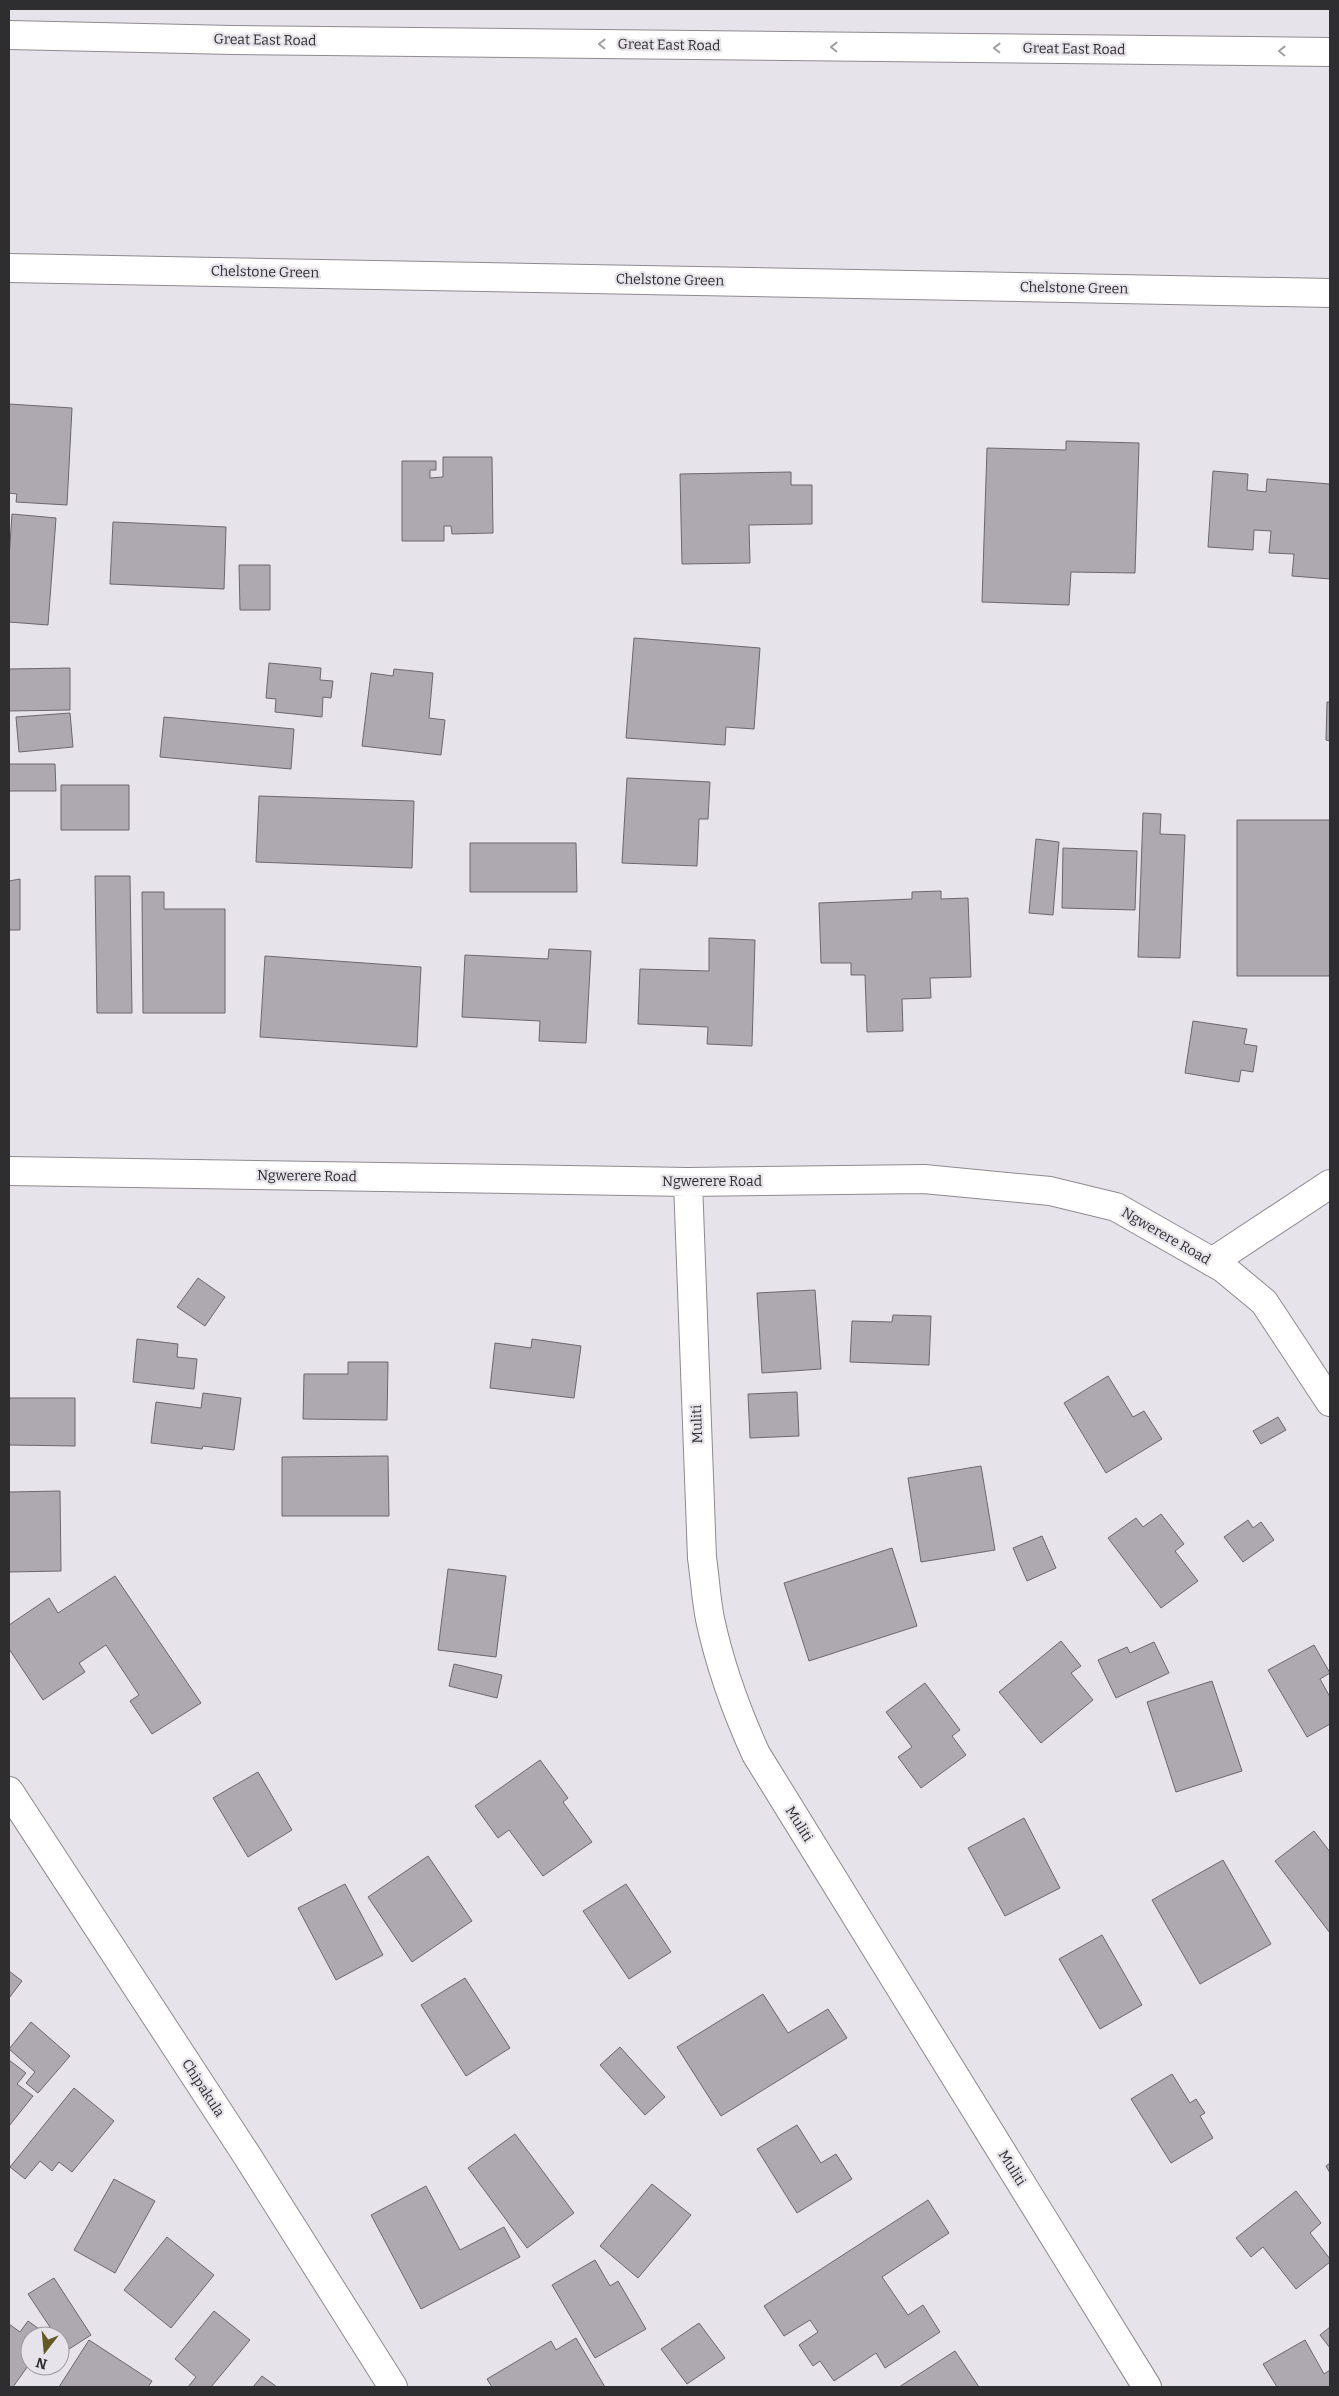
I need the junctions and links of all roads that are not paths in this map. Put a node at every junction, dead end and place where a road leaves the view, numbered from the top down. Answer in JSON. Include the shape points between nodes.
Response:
{"nodes":[{"id":1,"x":9,"y":35,"type":"edge"},
{"id":2,"x":1330,"y":52,"type":"edge"},
{"id":3,"x":9,"y":268,"type":"edge"},
{"id":4,"x":1330,"y":293,"type":"edge"},
{"id":5,"x":9,"y":1171,"type":"edge"},
{"id":6,"x":688,"y":1182,"type":"junction"},
{"id":7,"x":1330,"y":1184,"type":"edge"},
{"id":8,"x":1212,"y":1262,"type":"junction"},
{"id":9,"x":1330,"y":1402,"type":"edge"},
{"id":10,"x":9,"y":1791,"type":"edge"},
{"id":11,"x":393,"y":2387,"type":"edge"},
{"id":12,"x":1147,"y":2387,"type":"edge"}],
"edges":[{"from":2,"to":1,"type":"street","name":"Great East Road","one_way":true},
{"from":3,"to":4,"type":"street","name":"Chelstone Green"},
{"from":5,"to":6,"type":"street","name":"Ngwerere Road"},
{"from":6,"to":8,"type":"street","name":"Ngwerere Road","via":[[924,1179],[1050,1191],[1116,1207]]},
{"from":6,"to":12,"type":"street","name":"Muliti","via":[[702,1558],[710,1618],[737,1711],[756,1754]]},
{"from":7,"to":8,"type":"street"},
{"from":8,"to":9,"type":"street","name":"Ngwerere Road","via":[[1264,1302]]},
{"from":10,"to":11,"type":"street","name":"Chipakula","via":[[246,2154]]}]}
